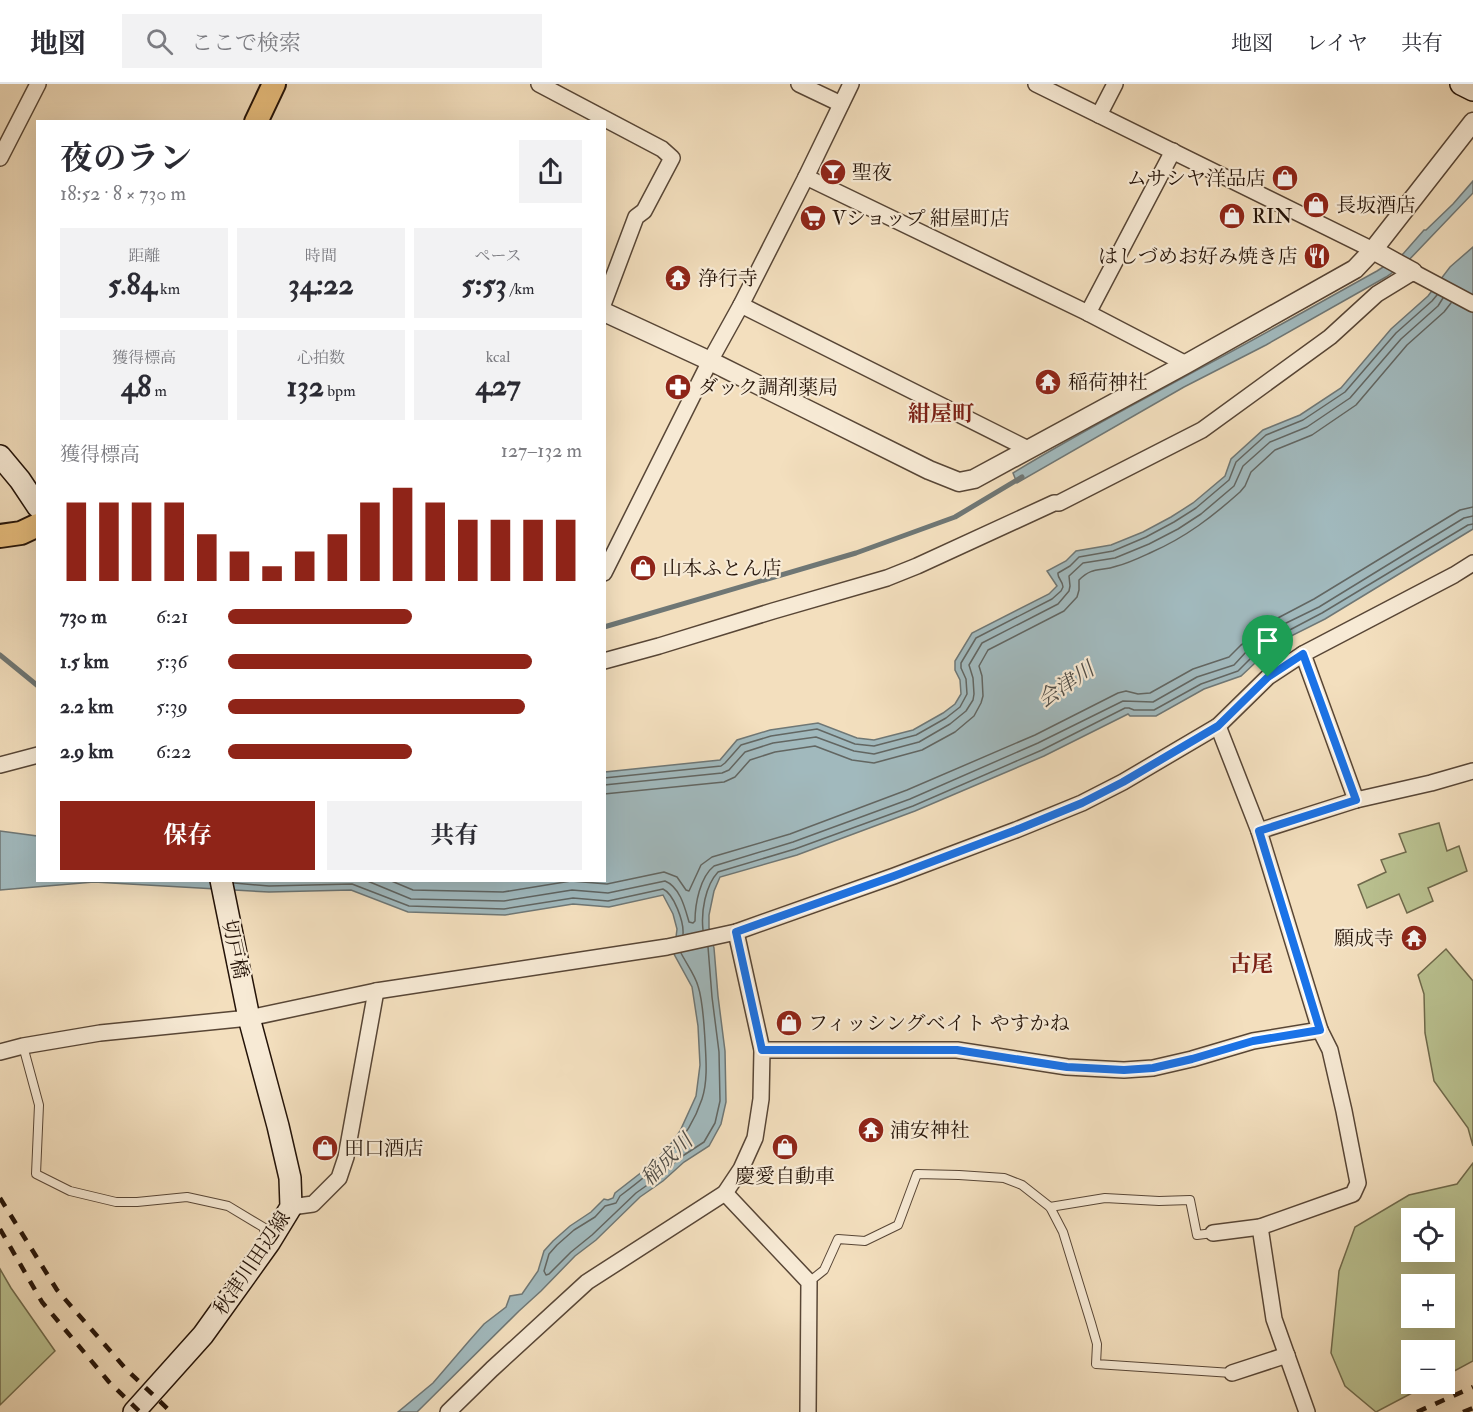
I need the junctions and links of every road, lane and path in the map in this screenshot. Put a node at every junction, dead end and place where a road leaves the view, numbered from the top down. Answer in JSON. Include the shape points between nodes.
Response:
{"nodes":[{"id":1,"x":38,"y":84,"type":"edge"},
{"id":2,"x":274,"y":84,"type":"edge"},
{"id":3,"x":539,"y":84,"type":"edge"},
{"id":4,"x":799,"y":84,"type":"edge"},
{"id":5,"x":851,"y":84,"type":"edge"},
{"id":6,"x":1036,"y":84,"type":"edge"},
{"id":7,"x":1115,"y":84,"type":"edge"},
{"id":8,"x":841,"y":104,"type":"junction"},
{"id":9,"x":1099,"y":115,"type":"junction"},
{"id":10,"x":257,"y":120,"type":"edge"},
{"id":11,"x":1473,"y":122,"type":"edge"},
{"id":12,"x":1173,"y":151,"type":"junction"},
{"id":13,"x":0,"y":158,"type":"edge"},
{"id":14,"x":806,"y":177,"type":"junction"},
{"id":15,"x":1373,"y":250,"type":"junction"},
{"id":16,"x":1413,"y":272,"type":"junction"},
{"id":17,"x":606,"y":297,"type":"edge"},
{"id":18,"x":1473,"y":304,"type":"edge"},
{"id":19,"x":741,"y":305,"type":"junction"},
{"id":20,"x":606,"y":313,"type":"edge"},
{"id":21,"x":1088,"y":313,"type":"junction"},
{"id":22,"x":710,"y":361,"type":"junction"},
{"id":23,"x":1186,"y":364,"type":"junction"},
{"id":24,"x":1028,"y":449,"type":"junction"},
{"id":25,"x":0,"y":456,"type":"edge"},
{"id":26,"x":36,"y":504,"type":"edge"},
{"id":27,"x":36,"y":526,"type":"edge"},
{"id":28,"x":0,"y":536,"type":"edge"},
{"id":29,"x":1473,"y":563,"type":"edge"},
{"id":30,"x":606,"y":569,"type":"edge"},
{"id":31,"x":1303,"y":654,"type":"junction"},
{"id":32,"x":606,"y":660,"type":"edge"},
{"id":33,"x":1218,"y":726,"type":"junction"},
{"id":34,"x":36,"y":756,"type":"edge"},
{"id":35,"x":0,"y":765,"type":"edge"},
{"id":36,"x":1473,"y":771,"type":"edge"},
{"id":37,"x":1356,"y":800,"type":"junction"},
{"id":38,"x":1259,"y":831,"type":"junction"},
{"id":39,"x":221,"y":882,"type":"edge"},
{"id":40,"x":736,"y":932,"type":"junction"},
{"id":41,"x":376,"y":991,"type":"junction"},
{"id":42,"x":249,"y":1018,"type":"junction"},
{"id":43,"x":1320,"y":1030,"type":"junction"},
{"id":44,"x":23,"y":1046,"type":"junction"},
{"id":45,"x":762,"y":1050,"type":"junction"},
{"id":46,"x":0,"y":1052,"type":"edge"},
{"id":47,"x":725,"y":1193,"type":"junction"},
{"id":48,"x":1050,"y":1207,"type":"junction"},
{"id":49,"x":291,"y":1208,"type":"junction"},
{"id":50,"x":1260,"y":1227,"type":"junction"},
{"id":51,"x":1213,"y":1233,"type":"joint"},
{"id":52,"x":269,"y":1243,"type":"junction"},
{"id":53,"x":809,"y":1282,"type":"junction"},
{"id":54,"x":1287,"y":1355,"type":"junction"},
{"id":55,"x":1232,"y":1373,"type":"joint"},
{"id":56,"x":134,"y":1412,"type":"edge"},
{"id":57,"x":448,"y":1412,"type":"edge"},
{"id":58,"x":808,"y":1412,"type":"edge"},
{"id":59,"x":1307,"y":1412,"type":"edge"}],
"edges":[{"from":1,"to":13,"type":"street"},
{"from":2,"to":10,"type":"main road"},
{"from":3,"to":17,"type":"street","via":[[662,149],[672,158],[644,211],[636,217]]},
{"from":4,"to":8,"type":"street"},
{"from":5,"to":8,"type":"street"},
{"from":6,"to":9,"type":"street"},
{"from":7,"to":9,"type":"street"},
{"from":8,"to":14,"type":"street"},
{"from":9,"to":12,"type":"street"},
{"from":11,"to":15,"type":"street"},
{"from":12,"to":15,"type":"street"},
{"from":12,"to":21,"type":"street"},
{"from":14,"to":19,"type":"street"},
{"from":14,"to":21,"type":"street"},
{"from":15,"to":16,"type":"street"},
{"from":15,"to":23,"type":"street","via":[[1355,269]]},
{"from":16,"to":18,"type":"street"},
{"from":16,"to":32,"type":"street","via":[[1377,294],[1330,337],[1202,430],[1059,502],[887,578]]},
{"from":19,"to":22,"type":"street"},
{"from":19,"to":24,"type":"street"},
{"from":20,"to":22,"type":"street"},
{"from":21,"to":23,"type":"street"},
{"from":22,"to":24,"type":"street","via":[[959,482],[974,479]]},
{"from":22,"to":30,"type":"street"},
{"from":23,"to":24,"type":"street"},
{"from":25,"to":26,"type":"main road"},
{"from":27,"to":28,"type":"main road"},
{"from":29,"to":31,"type":"street"},
{"from":31,"to":33,"type":"street","via":[[1268,677]]},
{"from":31,"to":37,"type":"street"},
{"from":33,"to":38,"type":"street"},
{"from":33,"to":40,"type":"street","via":[[1082,803]]},
{"from":34,"to":35,"type":"street"},
{"from":36,"to":37,"type":"street"},
{"from":37,"to":38,"type":"street"},
{"from":38,"to":43,"type":"street"},
{"from":39,"to":42,"type":"main road","name":"切戸橋"},
{"from":40,"to":41,"type":"street","via":[[667,947]]},
{"from":40,"to":45,"type":"street"},
{"from":41,"to":42,"type":"street"},
{"from":41,"to":49,"type":"street","via":[[339,1178],[313,1204]]},
{"from":42,"to":44,"type":"street","via":[[100,1033]]},
{"from":42,"to":49,"type":"main road","name":"秋津川田辺線","via":[[290,1178]]},
{"from":43,"to":45,"type":"street","via":[[1253,1041],[1153,1068],[1124,1070],[1067,1067],[957,1050]]},
{"from":43,"to":50,"type":"street","via":[[1330,1050],[1358,1183],[1353,1194]]},
{"from":44,"to":46,"type":"street"},
{"from":44,"to":52,"type":"lane","via":[[39,1105],[36,1174],[70,1191],[116,1202],[187,1197],[228,1206],[263,1227]]},
{"from":45,"to":47,"type":"street","via":[[755,1138]]},
{"from":47,"to":53,"type":"street"},
{"from":47,"to":57,"type":"street","via":[[587,1282]]},
{"from":48,"to":51,"type":"lane","via":[[1105,1198],[1190,1200],[1197,1235]]},
{"from":48,"to":53,"type":"lane","via":[[1022,1185],[1004,1178],[917,1174],[898,1225],[865,1241],[838,1239],[824,1270]]},
{"from":48,"to":55,"type":"lane","via":[[1063,1232],[1091,1323],[1095,1364]]},
{"from":49,"to":52,"type":"main road","name":"秋津川田辺線"},
{"from":50,"to":51,"type":"street"},
{"from":50,"to":54,"type":"street","via":[[1274,1319]]},
{"from":52,"to":56,"type":"main road","name":"秋津川田辺線","via":[[203,1335]]},
{"from":53,"to":58,"type":"street"},
{"from":54,"to":55,"type":"street"},
{"from":54,"to":59,"type":"street"}]}
